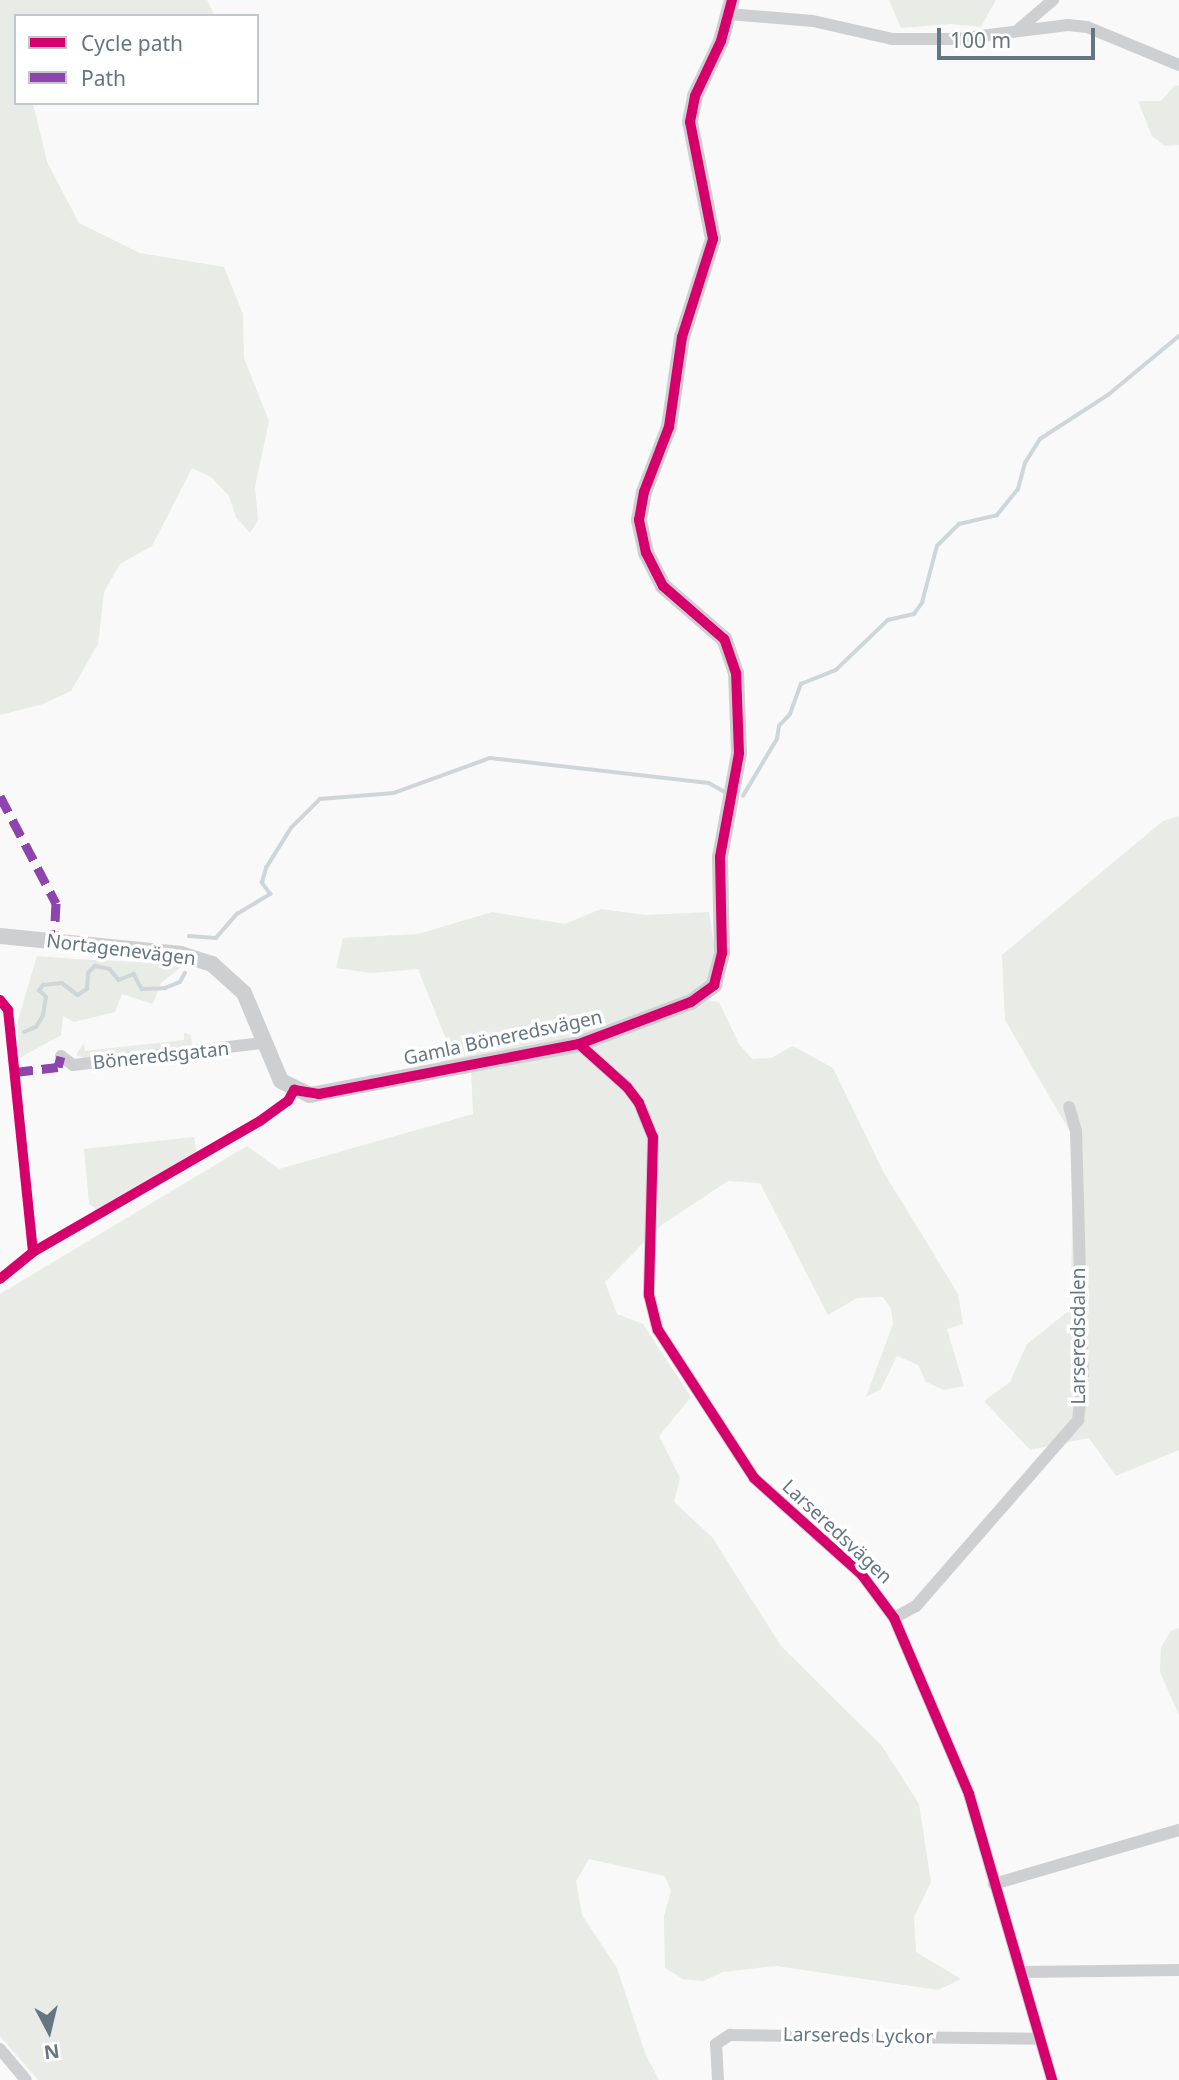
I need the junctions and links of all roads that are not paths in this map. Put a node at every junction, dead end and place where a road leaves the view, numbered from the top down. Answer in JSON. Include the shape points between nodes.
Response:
{"nodes":[{"id":1,"x":1053,"y":0,"type":"edge"},
{"id":2,"x":730,"y":7,"type":"edge"},
{"id":3,"x":1019,"y":29,"type":"junction"},
{"id":4,"x":1179,"y":65,"type":"edge"},
{"id":5,"x":0,"y":936,"type":"edge"},
{"id":6,"x":263,"y":1043,"type":"junction"},
{"id":7,"x":579,"y":1044,"type":"junction"},
{"id":8,"x":61,"y":1056,"type":"dead end"},
{"id":9,"x":294,"y":1090,"type":"joint"},
{"id":10,"x":1069,"y":1107,"type":"dead end"},
{"id":11,"x":894,"y":1618,"type":"junction"},
{"id":12,"x":1179,"y":1830,"type":"edge"},
{"id":13,"x":994,"y":1884,"type":"junction"},
{"id":14,"x":1179,"y":1970,"type":"edge"},
{"id":15,"x":1022,"y":1972,"type":"junction"},
{"id":16,"x":1040,"y":2039,"type":"junction"},
{"id":17,"x":0,"y":2049,"type":"edge"},
{"id":18,"x":26,"y":2080,"type":"edge"},
{"id":19,"x":718,"y":2080,"type":"edge"},
{"id":20,"x":1052,"y":2080,"type":"edge"}],
"edges":[{"from":1,"to":3,"type":"street"},
{"from":2,"to":3,"type":"street","via":[[893,39],[957,40]]},
{"from":2,"to":7,"type":"street","name":"Gamla Böneredsvägen","via":[[690,122],[713,239],[682,337],[668,432],[644,492],[639,520],[644,548],[658,578],[676,601],[724,639],[736,673],[739,753],[720,857],[721,965],[713,985],[697,999]]},
{"from":3,"to":4,"type":"street","via":[[1087,27]]},
{"from":5,"to":6,"type":"street","name":"Nortagenevägen","via":[[201,958],[241,989]]},
{"from":6,"to":8,"type":"street","name":"Böneredsgatan","via":[[73,1065]]},
{"from":6,"to":9,"type":"street","name":"Nortagenevägen","via":[[275,1073]]},
{"from":7,"to":9,"type":"street","name":"Gamla Böneredsvägen","via":[[320,1094]]},
{"from":7,"to":11,"type":"street","name":"Larseredsvägen","via":[[627,1087],[653,1136],[649,1295],[659,1330],[754,1478],[862,1575]]},
{"from":10,"to":11,"type":"street","name":"Larseredsdalen","via":[[1076,1131],[1083,1381],[1078,1420],[916,1606]]},
{"from":11,"to":13,"type":"street","name":"Larseredsvägen","via":[[969,1794]]},
{"from":12,"to":13,"type":"street"},
{"from":13,"to":15,"type":"street","name":"Larseredsvägen"},
{"from":14,"to":15,"type":"street"},
{"from":15,"to":16,"type":"street","name":"Larseredsvägen"},
{"from":16,"to":19,"type":"street","name":"Larsereds Lyckor","via":[[730,2035],[716,2044]]},
{"from":16,"to":20,"type":"street","name":"Larseredsvägen"},
{"from":17,"to":18,"type":"street"}]}
